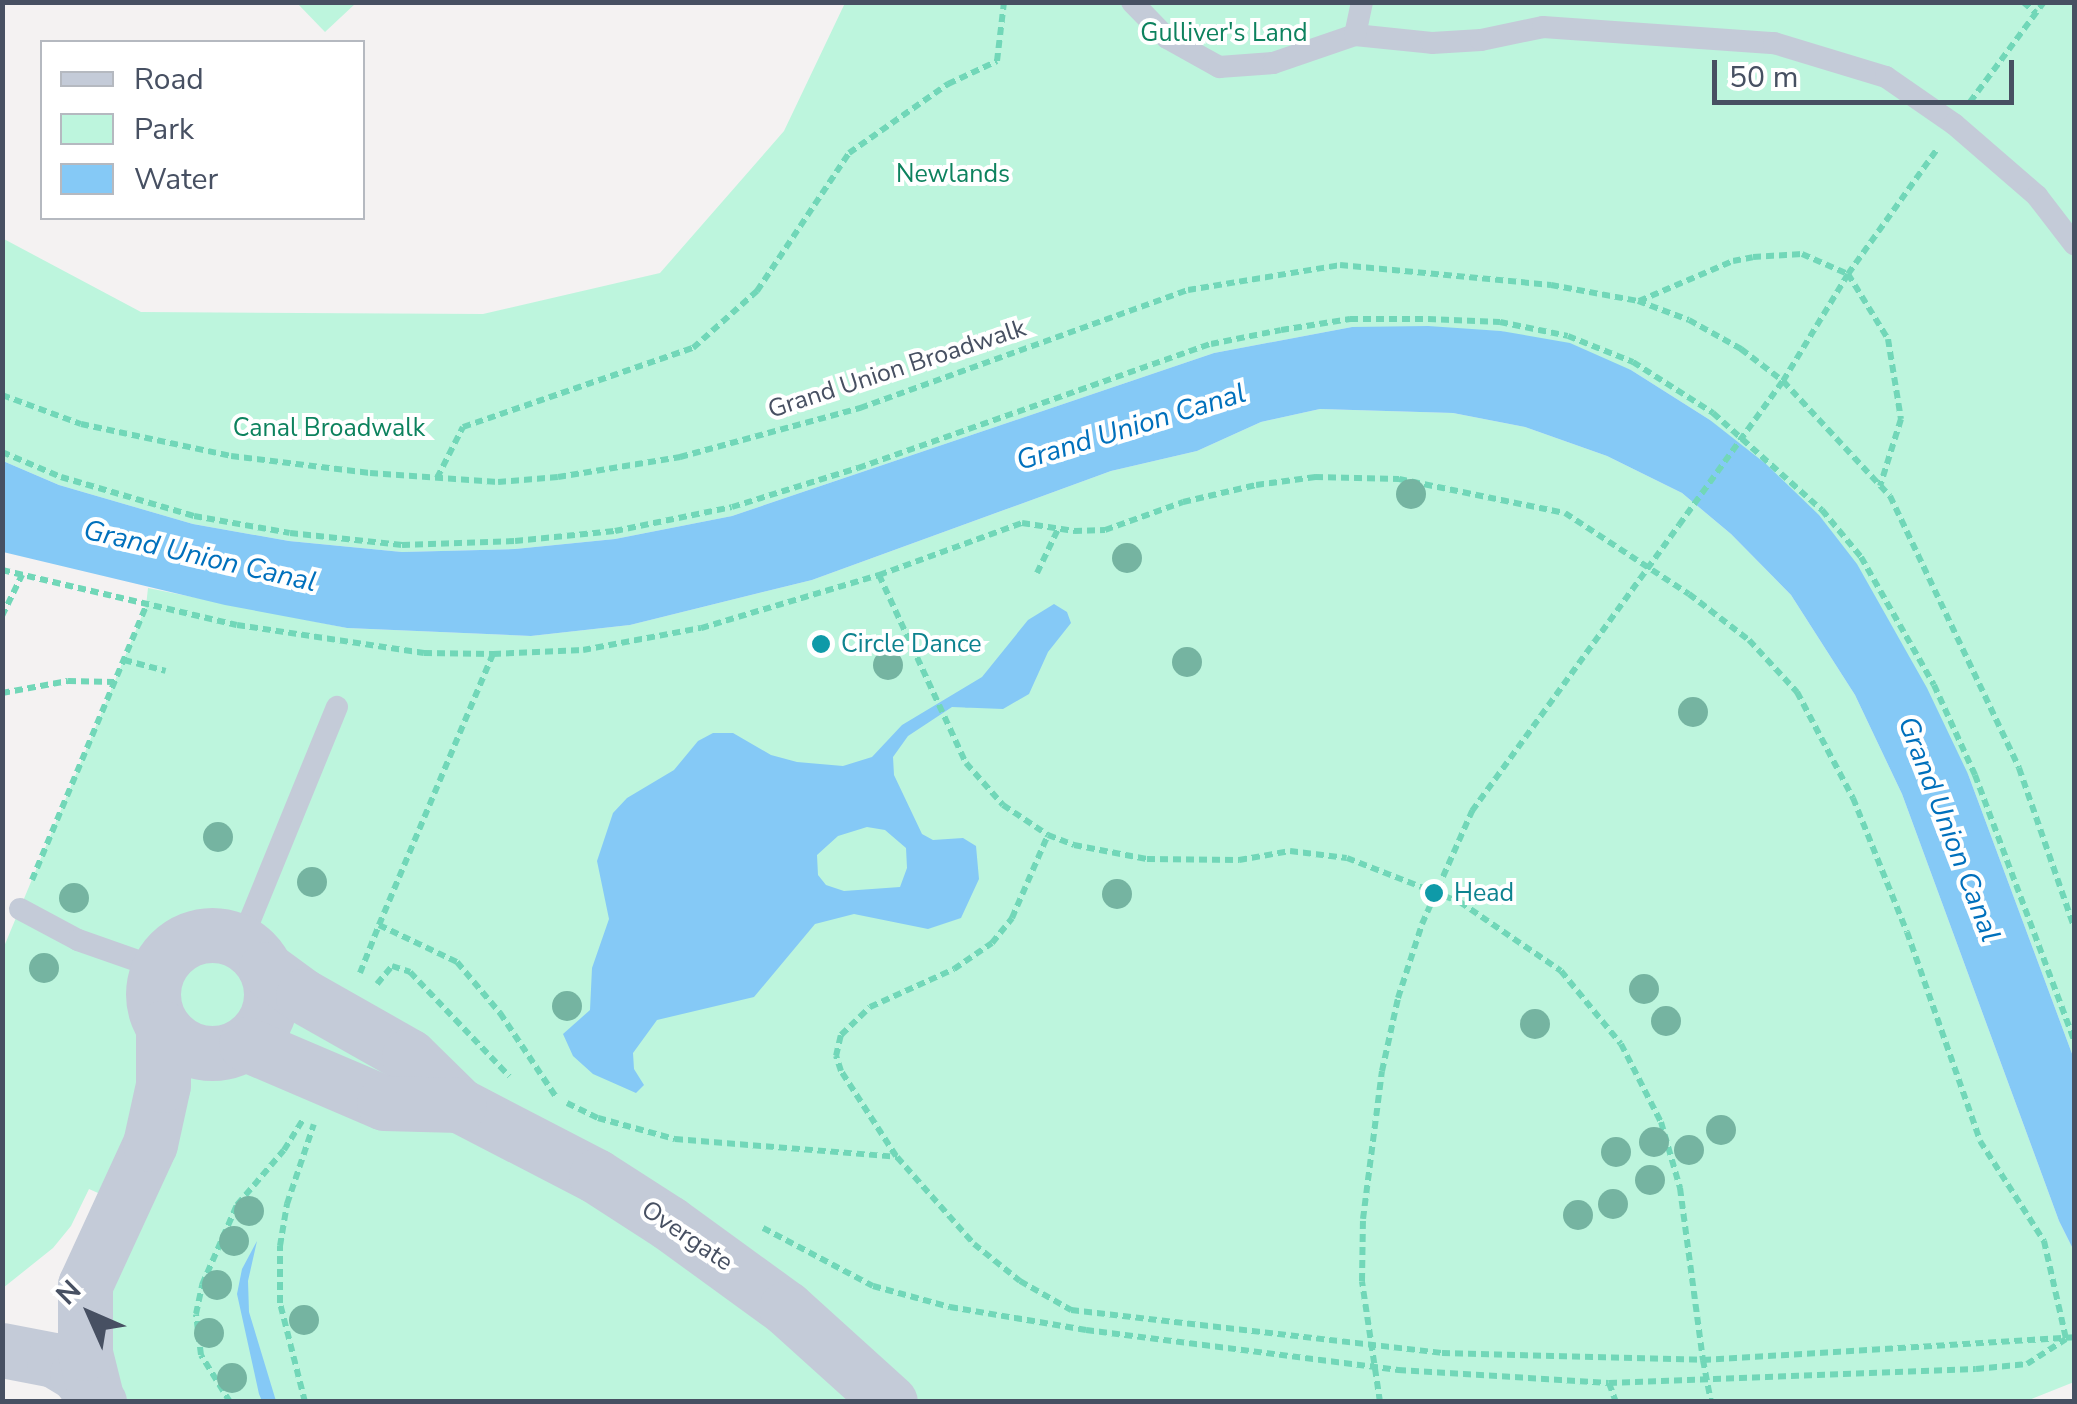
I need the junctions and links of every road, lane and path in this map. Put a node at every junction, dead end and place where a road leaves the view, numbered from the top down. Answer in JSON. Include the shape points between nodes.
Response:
{"nodes":[{"id":1,"x":1004,"y":2,"type":"edge"},
{"id":2,"x":1132,"y":2,"type":"edge"},
{"id":3,"x":1362,"y":2,"type":"edge"},
{"id":4,"x":2023,"y":2,"type":"edge"},
{"id":5,"x":2036,"y":12,"type":"dead end"},
{"id":6,"x":1355,"y":35,"type":"junction"},
{"id":7,"x":2074,"y":244,"type":"edge"},
{"id":8,"x":1848,"y":274,"type":"junction"},
{"id":9,"x":1638,"y":301,"type":"junction"},
{"id":10,"x":1783,"y":381,"type":"junction"},
{"id":11,"x":2,"y":395,"type":"edge"},
{"id":12,"x":2,"y":452,"type":"edge"},
{"id":13,"x":437,"y":478,"type":"junction"},
{"id":14,"x":1880,"y":486,"type":"junction"},
{"id":15,"x":1059,"y":526,"type":"junction"},
{"id":16,"x":1649,"y":567,"type":"junction"},
{"id":17,"x":2,"y":570,"type":"edge"},
{"id":18,"x":1037,"y":573,"type":"dead end"},
{"id":19,"x":22,"y":575,"type":"junction"},
{"id":20,"x":879,"y":575,"type":"junction"},
{"id":21,"x":146,"y":606,"type":"junction"},
{"id":22,"x":2,"y":616,"type":"edge"},
{"id":23,"x":493,"y":654,"type":"junction"},
{"id":24,"x":124,"y":660,"type":"junction"},
{"id":25,"x":166,"y":671,"type":"dead end"},
{"id":26,"x":114,"y":682,"type":"junction"},
{"id":27,"x":2,"y":692,"type":"edge"},
{"id":28,"x":337,"y":706,"type":"dead end"},
{"id":29,"x":1048,"y":835,"type":"junction"},
{"id":30,"x":1434,"y":892,"type":"junction"},
{"id":31,"x":20,"y":909,"type":"joint"},
{"id":32,"x":380,"y":924,"type":"junction"},
{"id":33,"x":2074,"y":927,"type":"edge"},
{"id":34,"x":254,"y":956,"type":"junction"},
{"id":35,"x":158,"y":968,"type":"junction"},
{"id":36,"x":349,"y":1022,"type":"junction"},
{"id":37,"x":162,"y":1028,"type":"junction"},
{"id":38,"x":2074,"y":1040,"type":"edge"},
{"id":39,"x":240,"y":1047,"type":"junction"},
{"id":40,"x":325,"y":1078,"type":"junction"},
{"id":41,"x":513,"y":1080,"type":"dead end"},
{"id":42,"x":460,"y":1105,"type":"junction"},
{"id":43,"x":150,"y":1144,"type":"junction"},
{"id":44,"x":896,"y":1157,"type":"junction"},
{"id":45,"x":757,"y":1225,"type":"dead end"},
{"id":46,"x":85,"y":1286,"type":"junction"},
{"id":47,"x":2070,"y":1338,"type":"edge"},
{"id":48,"x":1369,"y":1345,"type":"junction"},
{"id":49,"x":2,"y":1350,"type":"edge"},
{"id":50,"x":1704,"y":1360,"type":"junction"},
{"id":51,"x":1373,"y":1367,"type":"junction"},
{"id":52,"x":1706,"y":1377,"type":"junction"},
{"id":53,"x":1609,"y":1383,"type":"junction"},
{"id":54,"x":97,"y":1397,"type":"edge"},
{"id":55,"x":230,"y":1402,"type":"edge"},
{"id":56,"x":305,"y":1402,"type":"edge"},
{"id":57,"x":890,"y":1402,"type":"edge"},
{"id":58,"x":1380,"y":1402,"type":"edge"},
{"id":59,"x":1616,"y":1402,"type":"edge"},
{"id":60,"x":1710,"y":1402,"type":"edge"}],
"edges":[{"from":1,"to":13,"type":"path","via":[[997,61],[948,84],[849,152],[757,291],[694,348],[464,427]]},
{"from":2,"to":6,"type":"lane","via":[[1167,38],[1219,67],[1274,63]]},
{"from":3,"to":6,"type":"lane"},
{"from":4,"to":5,"type":"path"},
{"from":6,"to":7,"type":"lane","via":[[1432,43],[1543,27],[1614,29],[1774,42],[1825,56],[1886,77],[1954,124],[2037,196]]},
{"from":8,"to":9,"type":"path","via":[[1802,254],[1753,258]]},
{"from":8,"to":10,"type":"path"},
{"from":8,"to":14,"type":"path","via":[[1888,338],[1901,419]]},
{"from":9,"to":10,"type":"path","name":"Grand Union Broadwalk","via":[[1690,320]]},
{"from":9,"to":13,"type":"path","name":"Grand Union Broadwalk","via":[[1551,284],[1340,265],[1188,290],[860,408],[680,457],[558,477]]},
{"from":10,"to":14,"type":"path","name":"Grand Union Broadwalk"},
{"from":10,"to":16,"type":"path","bridge":true},
{"from":11,"to":13,"type":"path","name":"Grand Union Broadwalk","via":[[81,424],[231,456]]},
{"from":12,"to":38,"type":"path","via":[[60,477],[194,516],[290,534],[402,545],[531,540],[615,531],[732,506],[1229,340],[1350,319],[1500,322],[1568,336],[1633,362],[1713,413],[1822,510],[1861,557],[1975,775]]},
{"from":14,"to":33,"type":"path","name":"Grand Union Broadwalk","via":[[2018,768]]},
{"from":15,"to":16,"type":"path","via":[[1105,530],[1183,502],[1315,477],[1399,480],[1565,513]]},
{"from":15,"to":18,"type":"path"},
{"from":15,"to":20,"type":"path","via":[[1022,523]]},
{"from":16,"to":30,"type":"path","via":[[1472,810]]},
{"from":16,"to":47,"type":"path","via":[[1770,657],[1810,714],[1853,798],[1907,932],[1980,1141],[2044,1241]]},
{"from":17,"to":19,"type":"path"},
{"from":19,"to":21,"type":"path"},
{"from":19,"to":22,"type":"path"},
{"from":20,"to":23,"type":"path","via":[[701,628],[583,650]]},
{"from":20,"to":29,"type":"path","via":[[948,732],[985,786]]},
{"from":21,"to":23,"type":"path","via":[[356,645]]},
{"from":21,"to":24,"type":"path"},
{"from":23,"to":32,"type":"path"},
{"from":24,"to":25,"type":"path"},
{"from":24,"to":26,"type":"path"},
{"from":26,"to":27,"type":"path","via":[[68,681]]},
{"from":26,"to":31,"type":"path"},
{"from":28,"to":34,"type":"lane"},
{"from":29,"to":30,"type":"path","via":[[1148,859],[1332,854]]},
{"from":29,"to":44,"type":"path","via":[[1012,918],[992,944],[870,1007],[842,1035],[836,1056],[841,1071]]},
{"from":30,"to":48,"type":"path","via":[[1398,998],[1370,1147],[1362,1282]]},
{"from":30,"to":50,"type":"path","via":[[1460,902],[1561,972],[1600,1015],[1640,1076],[1680,1188]]},
{"from":31,"to":35,"type":"lane","via":[[78,940]]},
{"from":32,"to":36,"type":"path"},
{"from":32,"to":44,"type":"path","via":[[457,962],[500,1012],[550,1095],[598,1118],[689,1141]]},
{"from":34,"to":35,"type":"street","via":[[204,935],[169,952]]},
{"from":34,"to":36,"type":"street","name":"Overgate"},
{"from":34,"to":39,"type":"street","via":[[271,985],[267,1018]]},
{"from":35,"to":37,"type":"street","via":[[152,999]]},
{"from":36,"to":41,"type":"path","via":[[387,970],[405,968]]},
{"from":36,"to":42,"type":"street","name":"Overgate","via":[[410,1056]]},
{"from":37,"to":39,"type":"street","via":[[194,1052]]},
{"from":37,"to":43,"type":"street","via":[[162,1085]]},
{"from":39,"to":40,"type":"street","name":"Overgate"},
{"from":39,"to":43,"type":"street"},
{"from":40,"to":42,"type":"street","name":"Overgate","via":[[384,1103]]},
{"from":40,"to":55,"type":"path","via":[[296,1132],[237,1204],[202,1285],[196,1314],[201,1355]]},
{"from":40,"to":56,"type":"path","via":[[280,1246],[280,1303]]},
{"from":42,"to":57,"type":"street","name":"Overgate","via":[[596,1176],[683,1232],[786,1308]]},
{"from":43,"to":46,"type":"street"},
{"from":44,"to":48,"type":"path","via":[[974,1244],[1020,1282],[1071,1310]]},
{"from":45,"to":51,"type":"path","via":[[873,1286],[950,1307]]},
{"from":46,"to":49,"type":"street"},
{"from":46,"to":54,"type":"street","via":[[85,1353]]},
{"from":47,"to":50,"type":"path"},
{"from":47,"to":52,"type":"path","via":[[2027,1364]]},
{"from":48,"to":50,"type":"path","via":[[1534,1358]]},
{"from":48,"to":51,"type":"path"},
{"from":49,"to":54,"type":"street","via":[[54,1360]]},
{"from":50,"to":52,"type":"path"},
{"from":51,"to":53,"type":"path"},
{"from":51,"to":58,"type":"path"},
{"from":52,"to":53,"type":"path"},
{"from":52,"to":60,"type":"path"},
{"from":53,"to":59,"type":"path"}]}
